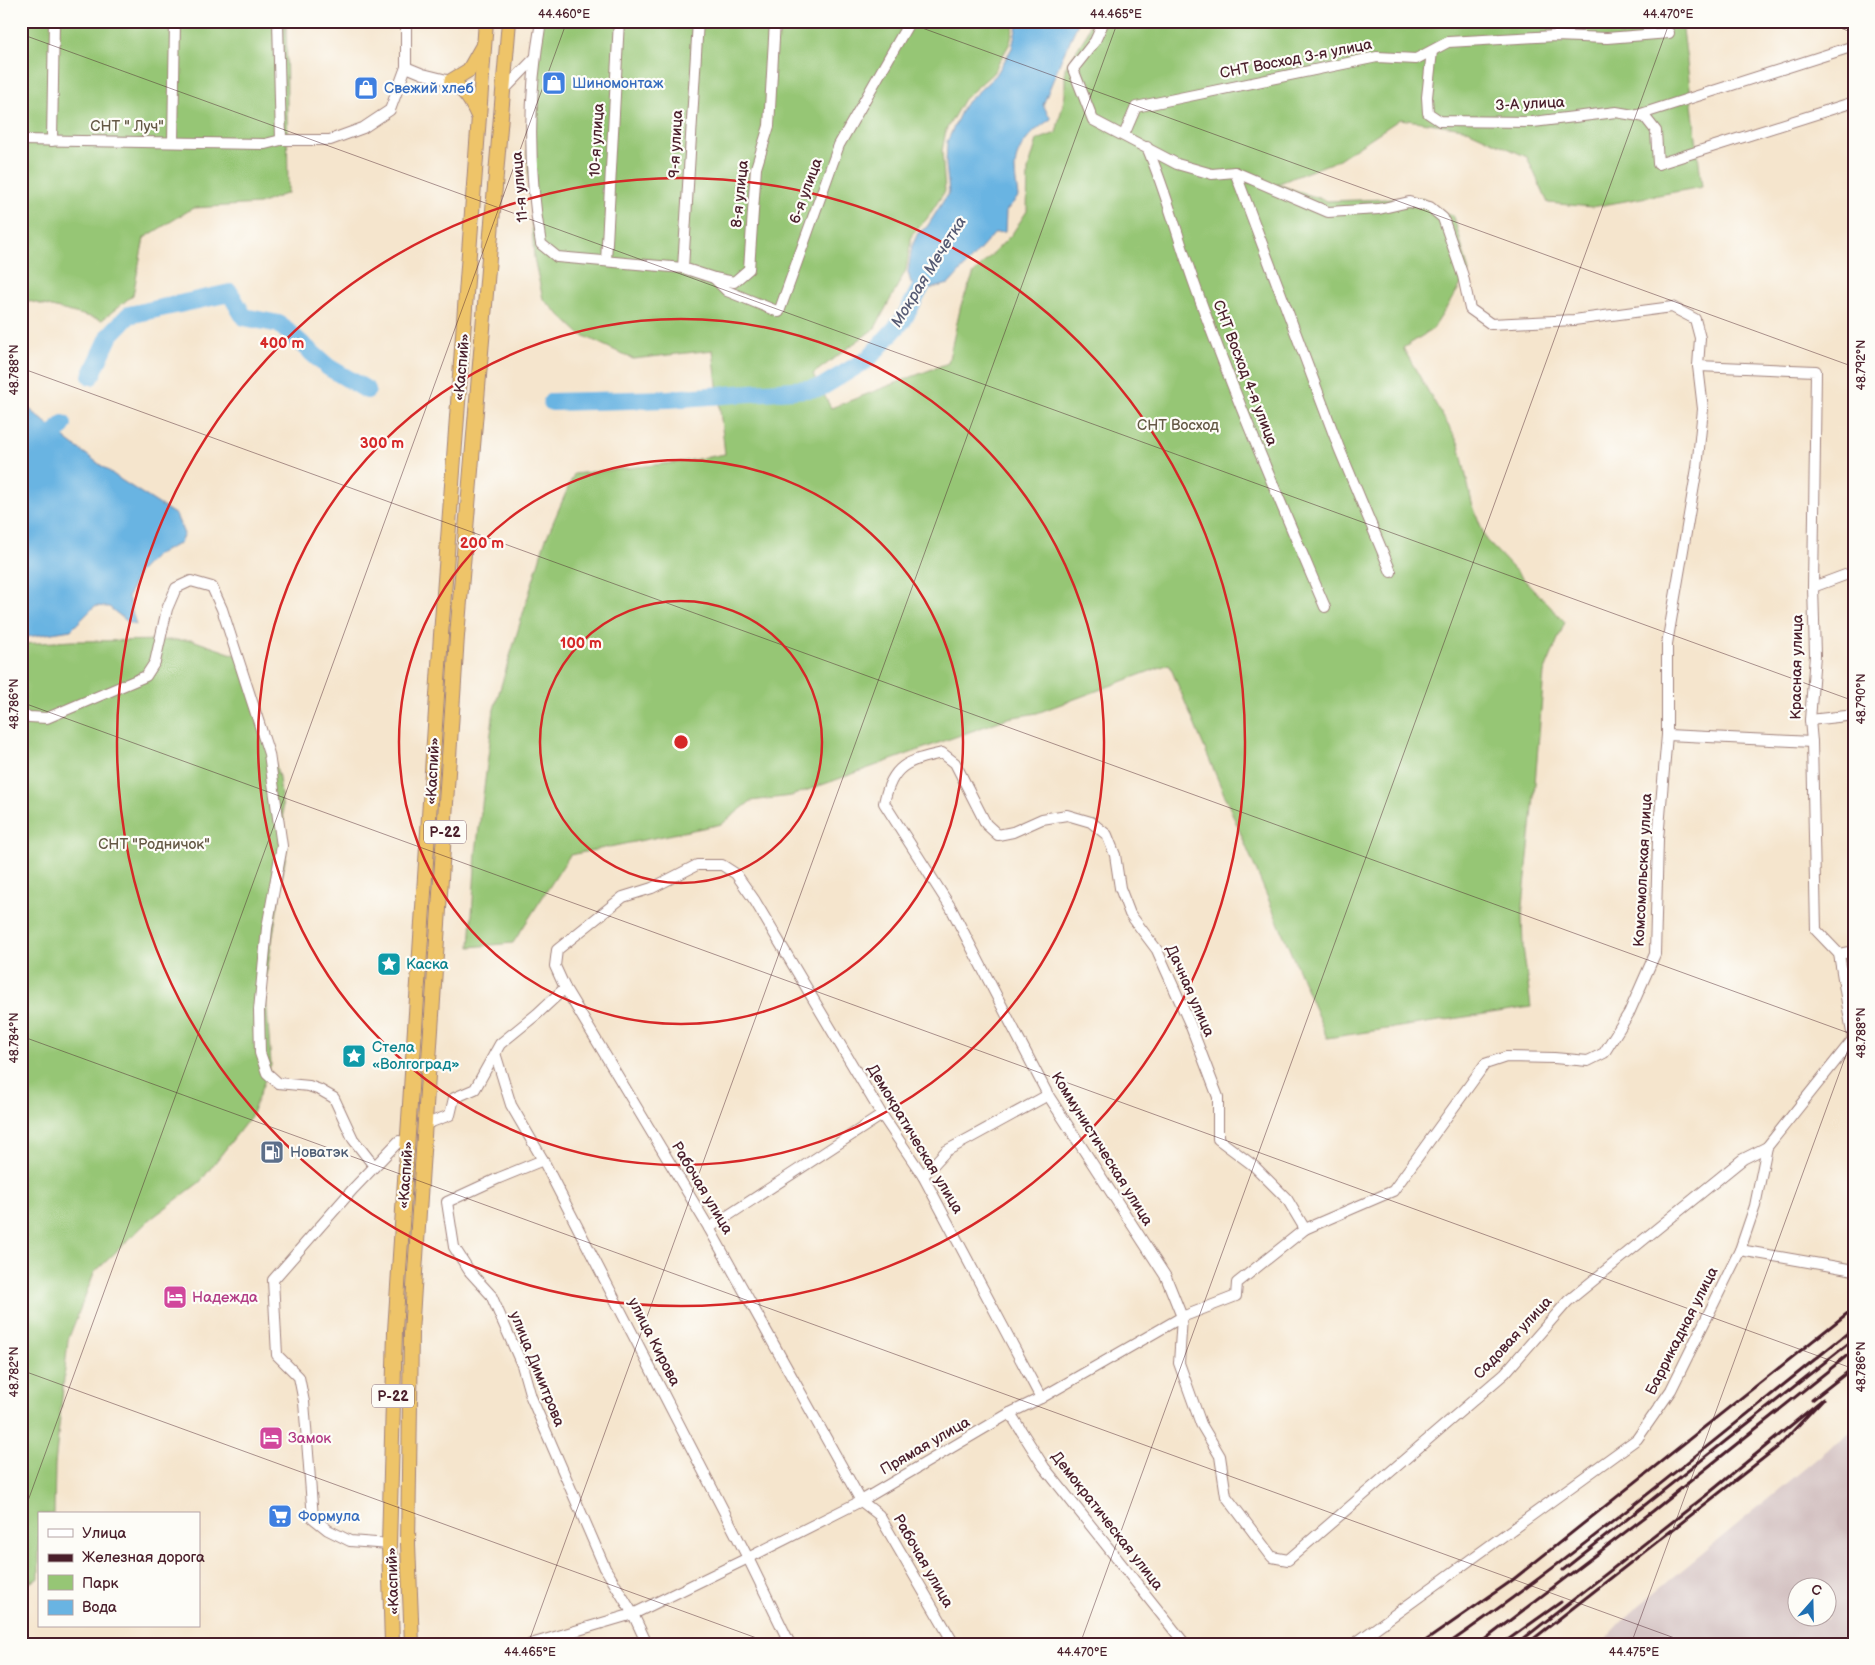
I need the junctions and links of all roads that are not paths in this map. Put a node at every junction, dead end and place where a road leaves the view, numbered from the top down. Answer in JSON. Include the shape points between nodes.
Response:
{"nodes":[{"id":1,"x":54,"y":21,"type":"edge"},
{"id":2,"x":175,"y":21,"type":"edge"},
{"id":3,"x":278,"y":21,"type":"edge"},
{"id":4,"x":406,"y":21,"type":"edge"},
{"id":5,"x":486,"y":21,"type":"edge"},
{"id":6,"x":509,"y":21,"type":"edge"},
{"id":7,"x":541,"y":21,"type":"edge"},
{"id":8,"x":619,"y":21,"type":"edge"},
{"id":9,"x":698,"y":21,"type":"edge"},
{"id":10,"x":776,"y":21,"type":"edge"},
{"id":11,"x":910,"y":21,"type":"edge"},
{"id":12,"x":1104,"y":21,"type":"edge"},
{"id":13,"x":1669,"y":33,"type":"dead end"},
{"id":14,"x":484,"y":44,"type":"junction"},
{"id":15,"x":1854,"y":46,"type":"edge"},
{"id":16,"x":1432,"y":51,"type":"junction"},
{"id":17,"x":535,"y":58,"type":"junction"},
{"id":18,"x":406,"y":67,"type":"junction"},
{"id":19,"x":450,"y":81,"type":"junction"},
{"id":20,"x":503,"y":91,"type":"junction"},
{"id":21,"x":1854,"y":102,"type":"edge"},
{"id":22,"x":1636,"y":115,"type":"junction"},
{"id":23,"x":479,"y":118,"type":"junction"},
{"id":24,"x":1124,"y":135,"type":"junction"},
{"id":25,"x":21,"y":140,"type":"edge"},
{"id":26,"x":281,"y":140,"type":"junction"},
{"id":27,"x":52,"y":141,"type":"junction"},
{"id":28,"x":173,"y":142,"type":"junction"},
{"id":29,"x":1147,"y":147,"type":"junction"},
{"id":30,"x":1235,"y":172,"type":"junction"},
{"id":31,"x":606,"y":260,"type":"junction"},
{"id":32,"x":683,"y":268,"type":"junction"},
{"id":33,"x":714,"y":278,"type":"junction"},
{"id":34,"x":1698,"y":366,"type":"junction"},
{"id":35,"x":1392,"y":572,"type":"dead end"},
{"id":36,"x":1854,"y":574,"type":"edge"},
{"id":37,"x":1813,"y":587,"type":"junction"},
{"id":38,"x":1325,"y":606,"type":"dead end"},
{"id":39,"x":21,"y":713,"type":"edge"},
{"id":40,"x":1854,"y":716,"type":"edge"},
{"id":41,"x":1810,"y":720,"type":"junction"},
{"id":42,"x":1667,"y":735,"type":"junction"},
{"id":43,"x":1812,"y":742,"type":"junction"},
{"id":44,"x":914,"y":759,"type":"joint"},
{"id":45,"x":754,"y":901,"type":"joint"},
{"id":46,"x":1854,"y":951,"type":"edge"},
{"id":47,"x":1839,"y":954,"type":"junction"},
{"id":48,"x":565,"y":988,"type":"junction"},
{"id":49,"x":1853,"y":1038,"type":"edge"},
{"id":50,"x":495,"y":1053,"type":"junction"},
{"id":51,"x":1048,"y":1095,"type":"junction"},
{"id":52,"x":882,"y":1115,"type":"junction"},
{"id":53,"x":426,"y":1124,"type":"junction"},
{"id":54,"x":403,"y":1142,"type":"junction"},
{"id":55,"x":1767,"y":1147,"type":"junction"},
{"id":56,"x":543,"y":1160,"type":"junction"},
{"id":57,"x":374,"y":1166,"type":"junction"},
{"id":58,"x":923,"y":1176,"type":"junction"},
{"id":59,"x":709,"y":1228,"type":"junction"},
{"id":60,"x":1306,"y":1229,"type":"junction"},
{"id":61,"x":1740,"y":1250,"type":"junction"},
{"id":62,"x":1854,"y":1270,"type":"edge"},
{"id":63,"x":1182,"y":1316,"type":"junction"},
{"id":64,"x":1041,"y":1398,"type":"junction"},
{"id":65,"x":1010,"y":1413,"type":"junction"},
{"id":66,"x":861,"y":1501,"type":"junction"},
{"id":67,"x":389,"y":1544,"type":"junction"},
{"id":68,"x":748,"y":1558,"type":"junction"},
{"id":69,"x":1288,"y":1560,"type":"joint"},
{"id":70,"x":633,"y":1614,"type":"junction"},
{"id":71,"x":392,"y":1644,"type":"edge"},
{"id":72,"x":412,"y":1644,"type":"edge"},
{"id":73,"x":531,"y":1644,"type":"edge"},
{"id":74,"x":647,"y":1644,"type":"edge"},
{"id":75,"x":790,"y":1644,"type":"edge"},
{"id":76,"x":954,"y":1644,"type":"edge"},
{"id":77,"x":1185,"y":1644,"type":"edge"},
{"id":78,"x":1354,"y":1644,"type":"edge"}],
"edges":[{"from":1,"to":27,"type":"street"},
{"from":2,"to":28,"type":"street"},
{"from":3,"to":26,"type":"street"},
{"from":4,"to":18,"type":"street"},
{"from":5,"to":14,"type":"highway","name":"«Каспий»","number":"Р-22"},
{"from":6,"to":20,"type":"highway","name":"«Каспий»","number":"Р-22"},
{"from":7,"to":17,"type":"street","name":"11-я улица"},
{"from":8,"to":31,"type":"street","name":"10-я улица"},
{"from":9,"to":32,"type":"street","name":"9-я улица"},
{"from":10,"to":33,"type":"street","name":"8-я улица","via":[[769,126],[756,168],[749,270],[734,282]]},
{"from":11,"to":33,"type":"street","name":"6-я улица","via":[[839,145],[779,312],[727,291]]},
{"from":12,"to":24,"type":"street","via":[[1095,42],[1073,69],[1093,120]]},
{"from":13,"to":16,"type":"street","name":"СНТ Восход 3-я улица","via":[[1448,42]]},
{"from":14,"to":19,"type":"highway","via":[[469,70]]},
{"from":14,"to":23,"type":"highway","name":"«Каспий»","number":"Р-22"},
{"from":15,"to":22,"type":"street"},
{"from":16,"to":22,"type":"street","name":"3-А улица","via":[[1428,113],[1440,121],[1533,122],[1616,112]]},
{"from":16,"to":24,"type":"street","name":"СНТ Восход 3-я улица","via":[[1416,60],[1377,56],[1136,107]]},
{"from":17,"to":20,"type":"street"},
{"from":17,"to":31,"type":"street","name":"11-я улица","via":[[531,140],[541,244],[557,257]]},
{"from":18,"to":19,"type":"street"},
{"from":18,"to":26,"type":"street","via":[[390,110],[363,128],[330,140]]},
{"from":19,"to":23,"type":"highway","via":[[472,100]]},
{"from":20,"to":53,"type":"highway","name":"«Каспий»","number":"Р-22","via":[[457,636]]},
{"from":21,"to":22,"type":"street","via":[[1658,164],[1656,131],[1646,117]]},
{"from":23,"to":54,"type":"highway","name":"«Каспий»","number":"Р-22","via":[[408,1126]]},
{"from":24,"to":29,"type":"street"},
{"from":25,"to":27,"type":"street"},
{"from":26,"to":28,"type":"street","via":[[265,144]]},
{"from":27,"to":28,"type":"street"},
{"from":29,"to":30,"type":"street","via":[[1177,164],[1212,174]]},
{"from":29,"to":38,"type":"street","name":"СНТ Восход 4-я улица","via":[[1162,182],[1193,280],[1266,468]]},
{"from":30,"to":34,"type":"street","name":"Комсомольская улица","via":[[1328,212],[1379,209],[1409,202],[1430,207],[1443,218],[1463,276],[1470,309],[1491,324],[1574,320],[1672,307],[1695,318],[1700,338]]},
{"from":30,"to":35,"type":"street","via":[[1339,448]]},
{"from":31,"to":32,"type":"street","name":"11-я улица"},
{"from":32,"to":33,"type":"street","name":"8-я улица"},
{"from":34,"to":37,"type":"street","name":"Красная улица","via":[[1816,371]]},
{"from":34,"to":42,"type":"street","name":"Комсомольская улица","via":[[1703,409],[1697,468],[1667,644]]},
{"from":36,"to":37,"type":"street"},
{"from":37,"to":41,"type":"street","name":"Красная улица","via":[[1815,655]]},
{"from":39,"to":57,"type":"street","via":[[48,718],[146,676],[155,662],[167,609],[176,588],[191,581],[212,587],[269,754],[282,846],[266,937],[258,1010],[260,1053],[267,1073],[278,1083],[309,1086],[334,1098],[353,1139]]},
{"from":40,"to":41,"type":"street"},
{"from":41,"to":43,"type":"street","name":"Красная улица"},
{"from":42,"to":43,"type":"street"},
{"from":42,"to":60,"type":"street","name":"Комсомольская улица","via":[[1658,839],[1655,954],[1629,1013],[1604,1052],[1588,1061],[1506,1057],[1484,1064],[1393,1192]]},
{"from":43,"to":47,"type":"street","name":"Красная улица","via":[[1816,930]]},
{"from":44,"to":51,"type":"street","name":"Коммунистическая улица","via":[[896,771],[884,803],[951,908]]},
{"from":44,"to":60,"type":"street","name":"Дачная улица","via":[[942,753],[955,763],[986,824],[998,835],[1042,819],[1066,815],[1091,822],[1107,835],[1130,914],[1157,950],[1218,1097],[1218,1139],[1254,1166],[1286,1199]]},
{"from":45,"to":48,"type":"street","name":"Рабочая улица","via":[[736,874],[722,865],[697,865],[652,888],[623,897],[557,950],[555,966]]},
{"from":45,"to":52,"type":"street","name":"Демократическая улица"},
{"from":46,"to":47,"type":"street"},
{"from":47,"to":49,"type":"street"},
{"from":48,"to":50,"type":"street","via":[[500,1044]]},
{"from":48,"to":59,"type":"street","name":"Рабочая улица"},
{"from":49,"to":55,"type":"street","name":"Баррикадная улица"},
{"from":50,"to":53,"type":"street","via":[[475,1089],[454,1098],[450,1116]]},
{"from":50,"to":56,"type":"street","name":"улица Кирова","via":[[511,1105]]},
{"from":51,"to":58,"type":"street","via":[[946,1151]]},
{"from":51,"to":63,"type":"street","name":"Коммунистическая улица","via":[[1166,1277]]},
{"from":52,"to":58,"type":"street","name":"Демократическая улица"},
{"from":52,"to":59,"type":"street"},
{"from":53,"to":72,"type":"highway","name":"«Каспий»","number":"Р-22","via":[[412,1333],[408,1544]]},
{"from":54,"to":57,"type":"street"},
{"from":54,"to":67,"type":"highway","name":"«Каспий»","number":"Р-22"},
{"from":55,"to":61,"type":"street","name":"Баррикадная улица","via":[[1755,1206]]},
{"from":55,"to":69,"type":"street","name":"Садовая улица","via":[[1743,1159],[1568,1301],[1505,1374]]},
{"from":56,"to":68,"type":"street","name":"улица Кирова"},
{"from":56,"to":70,"type":"street","name":"улица Димитрова","via":[[448,1202],[454,1247],[470,1272],[491,1295],[605,1568]]},
{"from":57,"to":67,"type":"street","via":[[273,1280],[277,1355],[299,1377],[304,1402],[313,1518],[350,1541]]},
{"from":58,"to":64,"type":"street","name":"Демократическая улица"},
{"from":59,"to":66,"type":"street","name":"Рабочая улица"},
{"from":60,"to":63,"type":"street","name":"Прямая улица","via":[[1237,1283],[1236,1296]]},
{"from":61,"to":62,"type":"street"},
{"from":61,"to":78,"type":"street","name":"Баррикадная улица","via":[[1671,1390],[1636,1438]]},
{"from":63,"to":64,"type":"street","name":"Прямая улица"},
{"from":63,"to":69,"type":"street","name":"Коммунистическая улица","via":[[1179,1363],[1201,1424],[1220,1456],[1226,1496],[1272,1557]]},
{"from":64,"to":65,"type":"street","name":"Прямая улица"},
{"from":65,"to":66,"type":"street","name":"Прямая улица"},
{"from":65,"to":77,"type":"street","name":"Демократическая улица","via":[[1044,1467]]},
{"from":66,"to":68,"type":"street","name":"Прямая улица"},
{"from":66,"to":76,"type":"street","name":"Рабочая улица","via":[[879,1514]]},
{"from":67,"to":71,"type":"highway","name":"«Каспий»","number":"Р-22"},
{"from":68,"to":70,"type":"street","name":"Прямая улица"},
{"from":68,"to":75,"type":"street","name":"улица Кирова"},
{"from":70,"to":73,"type":"street","name":"Прямая улица"},
{"from":70,"to":74,"type":"street","name":"улица Димитрова"}]}
